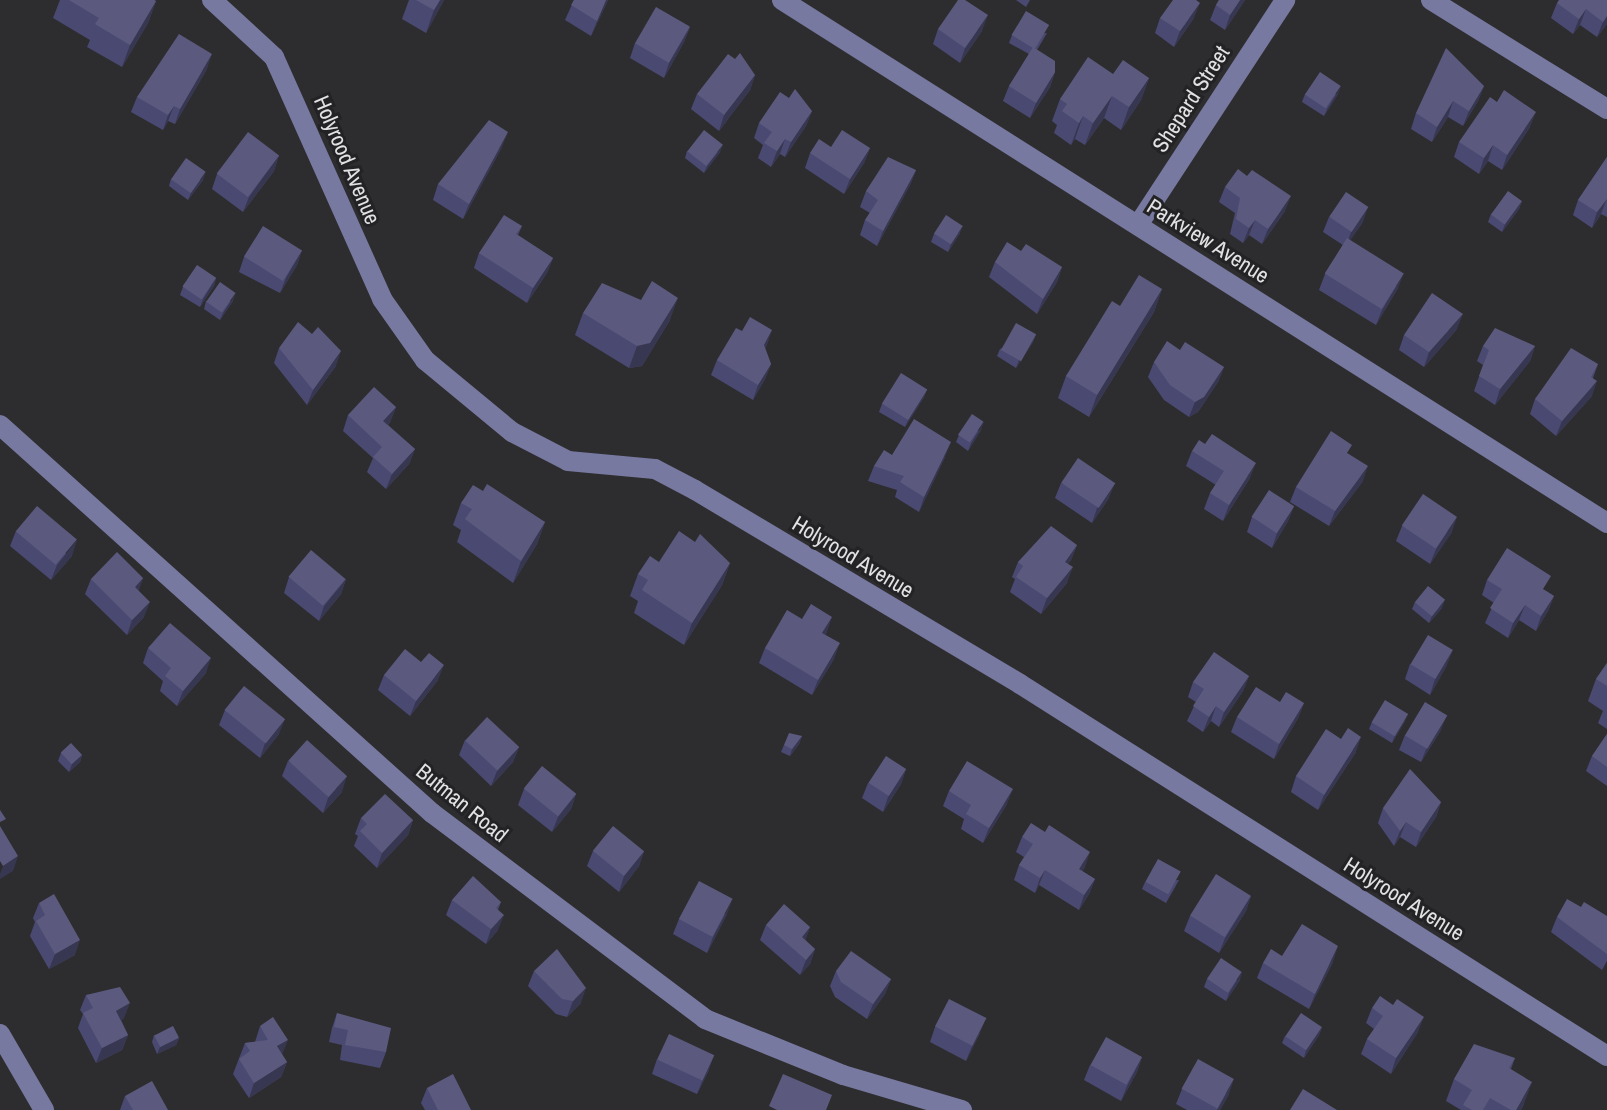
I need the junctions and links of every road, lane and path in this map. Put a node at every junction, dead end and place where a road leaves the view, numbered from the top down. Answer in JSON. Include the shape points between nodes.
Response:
{"nodes":[{"id":1,"x":212,"y":0,"type":"edge"},
{"id":2,"x":782,"y":0,"type":"edge"},
{"id":3,"x":1285,"y":0,"type":"edge"},
{"id":4,"x":1431,"y":0,"type":"edge"},
{"id":5,"x":1607,"y":109,"type":"edge"},
{"id":6,"x":1138,"y":225,"type":"junction"},
{"id":7,"x":0,"y":425,"type":"edge"},
{"id":8,"x":1607,"y":523,"type":"edge"},
{"id":9,"x":0,"y":1034,"type":"edge"},
{"id":10,"x":1607,"y":1056,"type":"edge"},
{"id":11,"x":44,"y":1110,"type":"edge"},
{"id":12,"x":962,"y":1110,"type":"edge"}],
"edges":[{"from":1,"to":10,"type":"street","name":"Holyrood Avenue","via":[[274,57],[382,299],[416,348],[512,432],[568,461],[655,469],[695,490],[1020,684]]},
{"from":2,"to":6,"type":"street","name":"Parkview Avenue"},
{"from":3,"to":6,"type":"street","name":"Shepard Street"},
{"from":4,"to":5,"type":"street"},
{"from":6,"to":8,"type":"street","name":"Parkview Avenue"},
{"from":7,"to":12,"type":"street","name":"Butman Road","via":[[432,813],[705,1019],[843,1075]]},
{"from":9,"to":11,"type":"street"}]}
